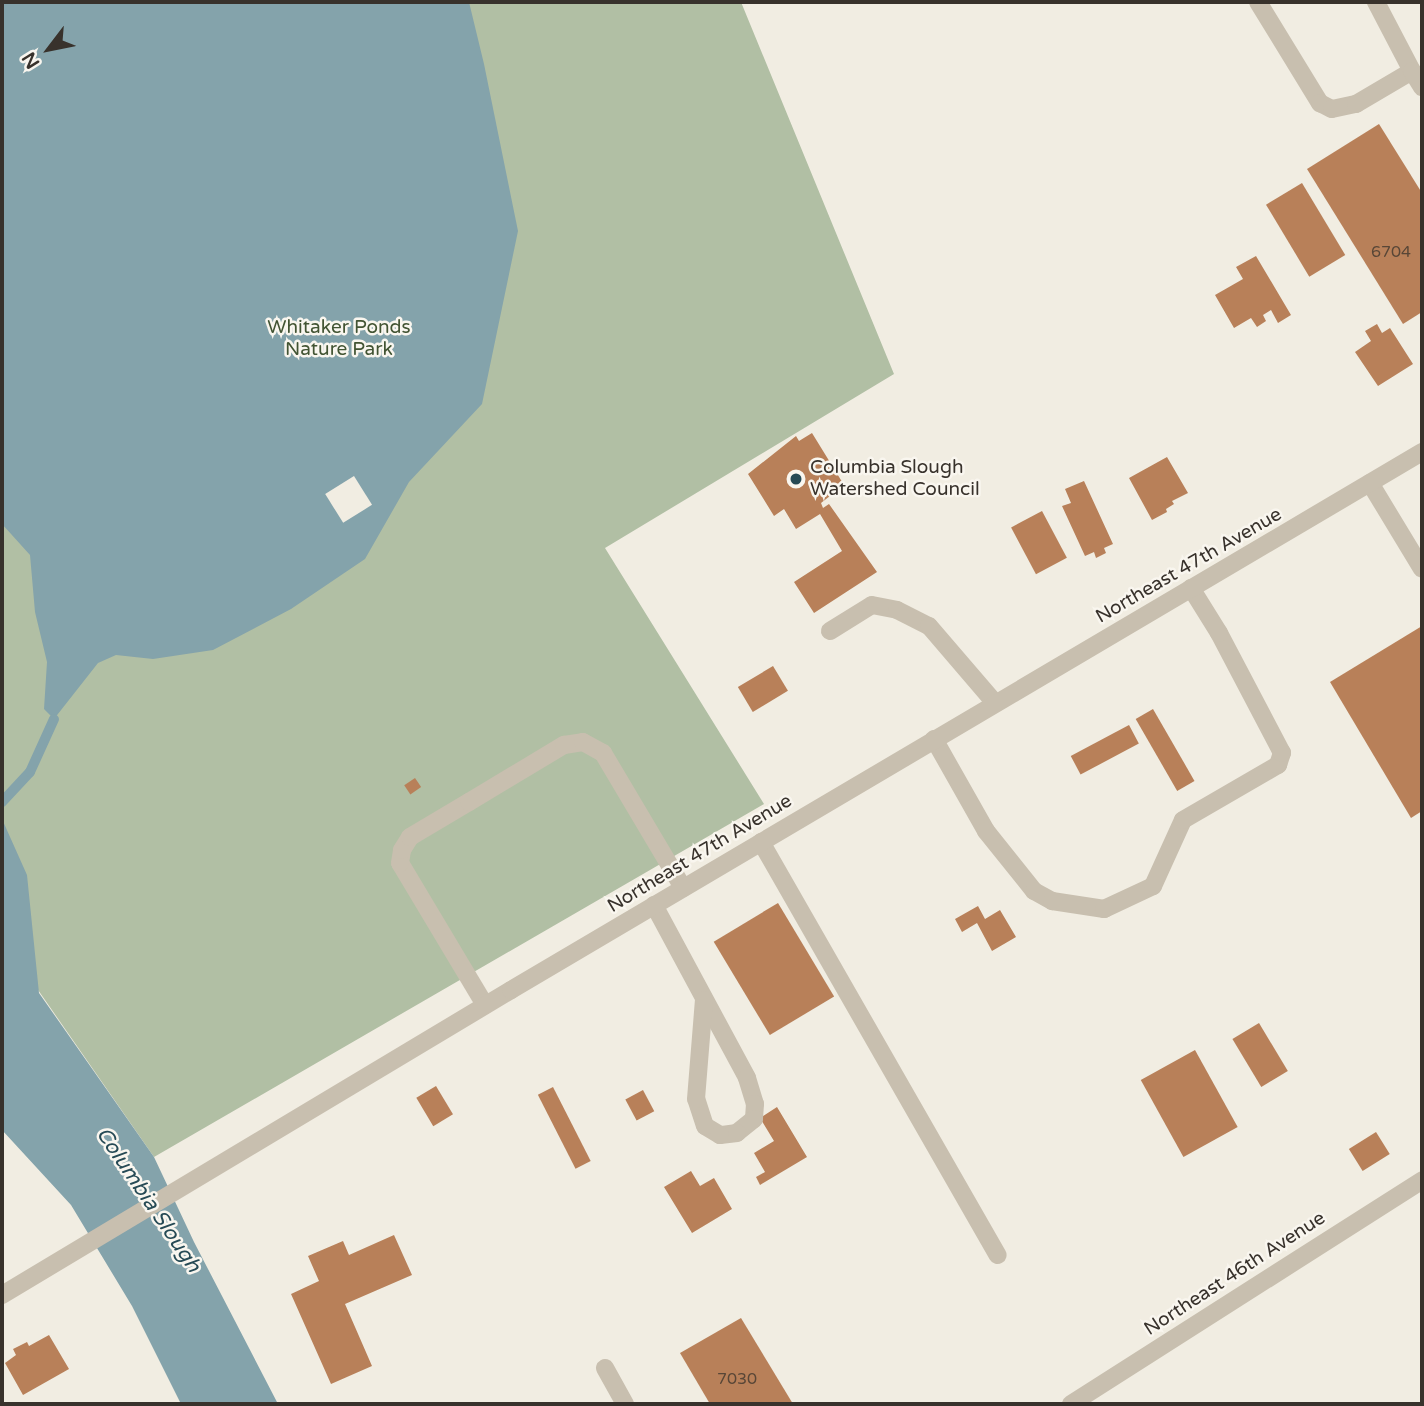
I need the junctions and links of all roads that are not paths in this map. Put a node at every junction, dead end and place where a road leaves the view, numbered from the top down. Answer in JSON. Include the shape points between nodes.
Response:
{"nodes":[{"id":1,"x":1258,"y":2,"type":"edge"},
{"id":2,"x":1376,"y":2,"type":"edge"},
{"id":3,"x":1412,"y":71,"type":"junction"},
{"id":4,"x":1422,"y":88,"type":"edge"},
{"id":5,"x":1422,"y":452,"type":"edge"},
{"id":6,"x":1370,"y":483,"type":"junction"},
{"id":7,"x":1422,"y":569,"type":"edge"},
{"id":8,"x":1191,"y":588,"type":"junction"},
{"id":9,"x":830,"y":631,"type":"dead end"},
{"id":10,"x":995,"y":703,"type":"junction"},
{"id":11,"x":934,"y":739,"type":"junction"},
{"id":12,"x":761,"y":842,"type":"junction"},
{"id":13,"x":683,"y":888,"type":"junction"},
{"id":14,"x":654,"y":905,"type":"junction"},
{"id":15,"x":704,"y":1000,"type":"junction"},
{"id":16,"x":485,"y":1005,"type":"junction"},
{"id":17,"x":1422,"y":1180,"type":"edge"},
{"id":18,"x":998,"y":1255,"type":"dead end"},
{"id":19,"x":2,"y":1295,"type":"edge"},
{"id":20,"x":605,"y":1368,"type":"dead end"},
{"id":21,"x":625,"y":1404,"type":"edge"},
{"id":22,"x":1071,"y":1404,"type":"edge"}],
"edges":[{"from":1,"to":3,"type":"street","via":[[1321,103],[1332,110],[1356,104]]},
{"from":2,"to":3,"type":"street"},
{"from":3,"to":4,"type":"street"},
{"from":5,"to":6,"type":"street","name":"Northeast 47th Avenue"},
{"from":6,"to":7,"type":"street"},
{"from":6,"to":8,"type":"street","name":"Northeast 47th Avenue"},
{"from":8,"to":10,"type":"street","name":"Northeast 47th Avenue"},
{"from":8,"to":11,"type":"street","via":[[1282,753],[1278,765],[1183,820],[1153,886],[1104,909],[1052,901],[1034,891],[986,831]]},
{"from":9,"to":10,"type":"street","via":[[872,605],[897,610],[929,626]]},
{"from":10,"to":11,"type":"street","name":"Northeast 47th Avenue"},
{"from":11,"to":12,"type":"street","name":"Northeast 47th Avenue"},
{"from":12,"to":13,"type":"street","name":"Northeast 47th Avenue"},
{"from":12,"to":18,"type":"street"},
{"from":13,"to":14,"type":"street","name":"Northeast 47th Avenue"},
{"from":13,"to":16,"type":"street","via":[[603,753],[583,742],[564,745],[410,837],[402,850],[400,863]]},
{"from":14,"to":15,"type":"street"},
{"from":14,"to":16,"type":"street","name":"Northeast 47th Avenue"},
{"from":15,"to":15,"type":"street","via":[[747,1078],[755,1104],[754,1119],[737,1133],[720,1135],[705,1126],[696,1099]]},
{"from":16,"to":19,"type":"street","name":"Northeast 47th Avenue"},
{"from":17,"to":22,"type":"street","name":"Northeast 46th Avenue"},
{"from":20,"to":21,"type":"street"}]}
